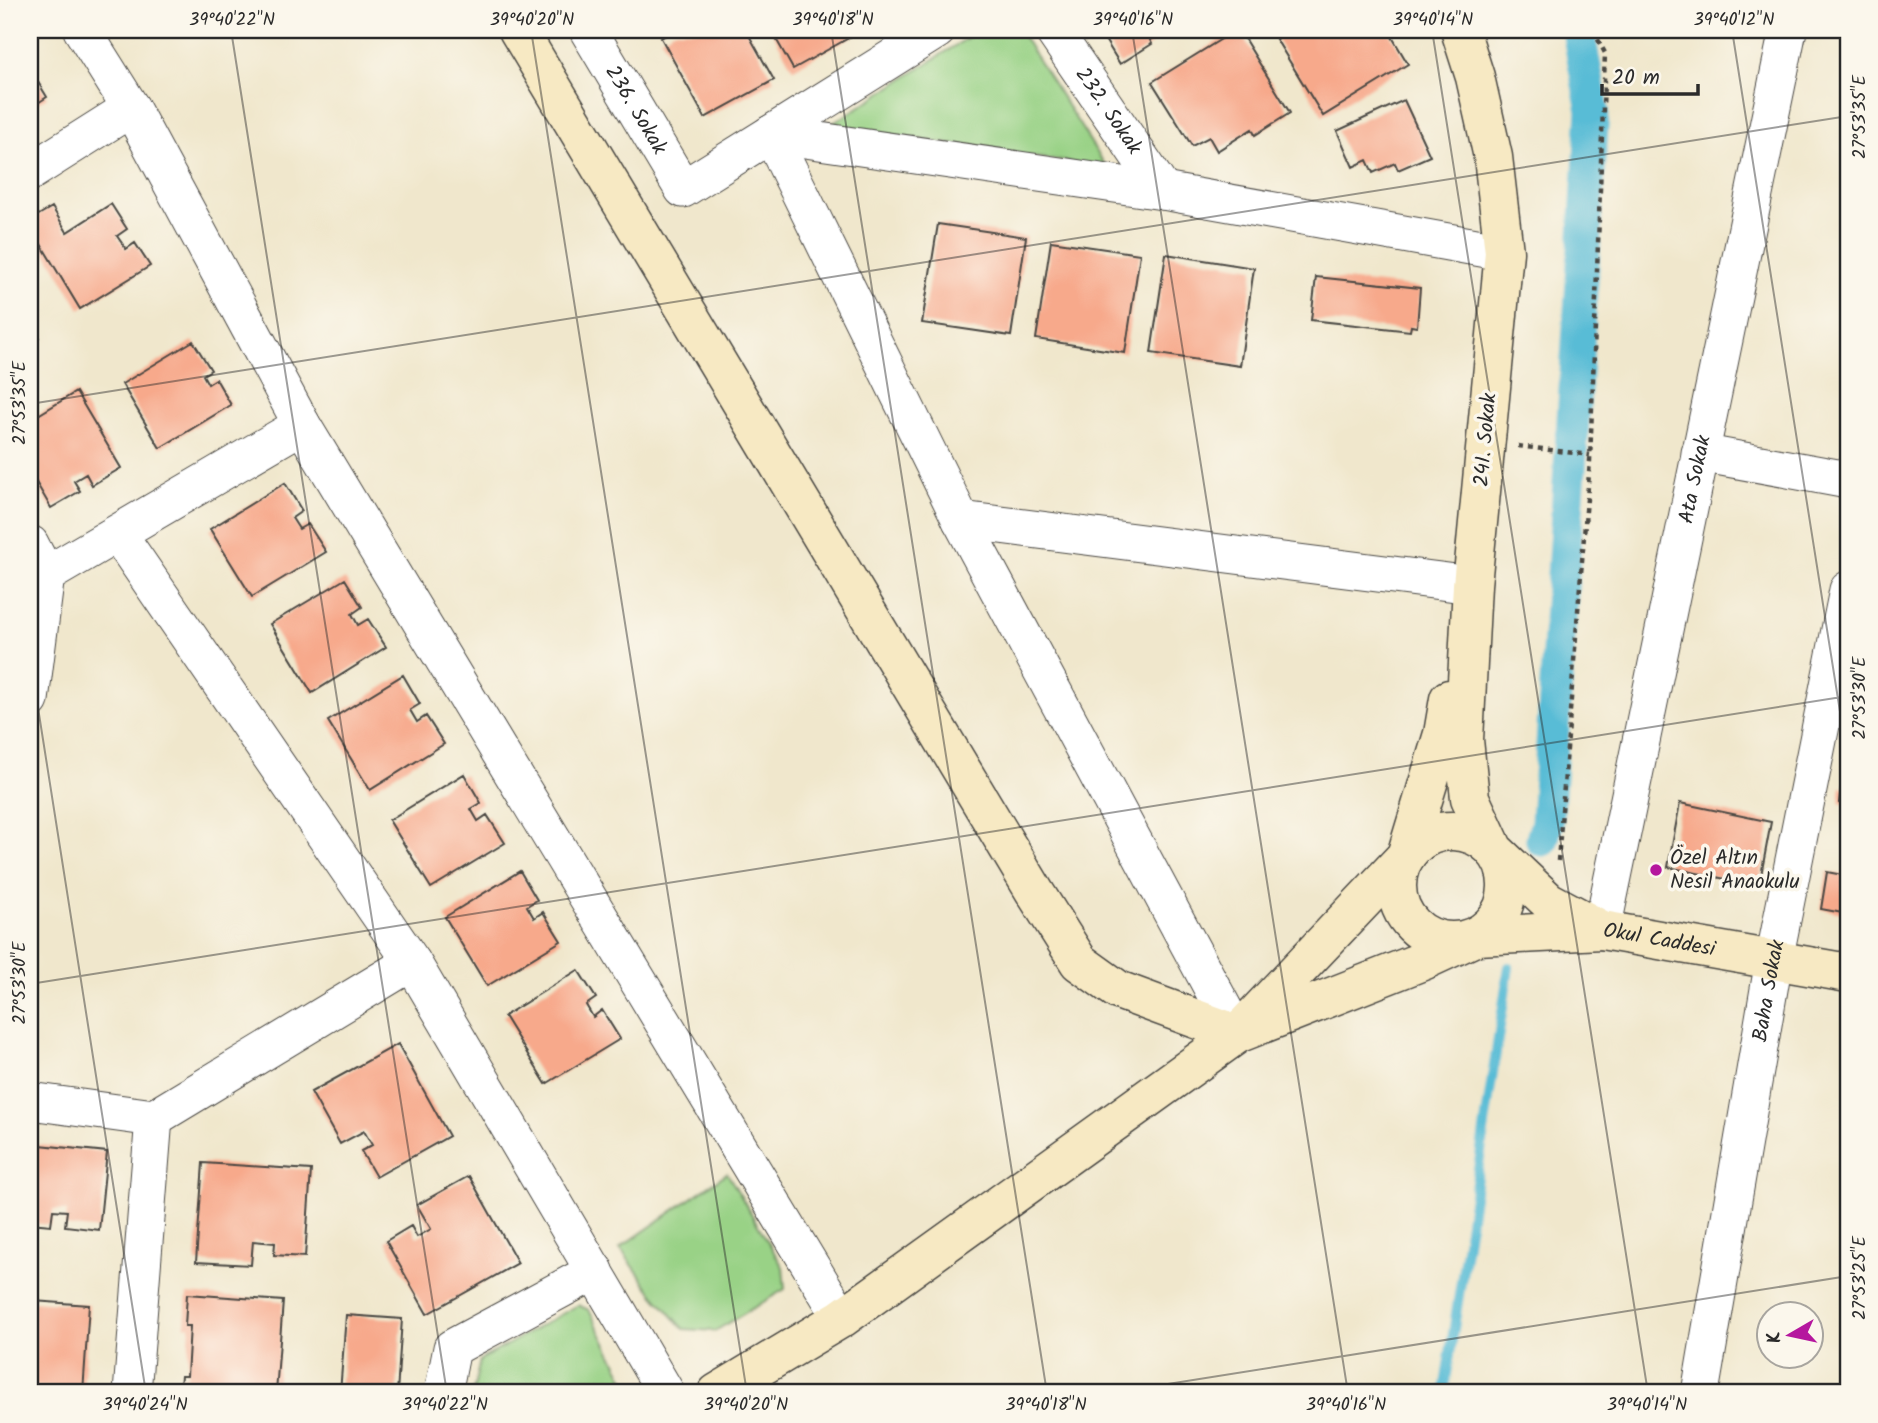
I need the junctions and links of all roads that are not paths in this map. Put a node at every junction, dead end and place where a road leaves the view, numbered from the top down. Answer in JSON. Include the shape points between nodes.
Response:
{"nodes":[{"id":1,"x":82,"y":30,"type":"edge"},
{"id":2,"x":518,"y":30,"type":"edge"},
{"id":3,"x":588,"y":30,"type":"edge"},
{"id":4,"x":937,"y":30,"type":"edge"},
{"id":5,"x":1053,"y":30,"type":"edge"},
{"id":6,"x":1460,"y":30,"type":"edge"},
{"id":7,"x":1788,"y":30,"type":"edge"},
{"id":8,"x":131,"y":108,"type":"junction"},
{"id":9,"x":771,"y":134,"type":"junction"},
{"id":10,"x":30,"y":172,"type":"edge"},
{"id":11,"x":1163,"y":191,"type":"junction"},
{"id":12,"x":1504,"y":252,"type":"junction"},
{"id":13,"x":302,"y":425,"type":"junction"},
{"id":14,"x":1700,"y":453,"type":"junction"},
{"id":15,"x":1848,"y":480,"type":"edge"},
{"id":16,"x":961,"y":520,"type":"junction"},
{"id":17,"x":118,"y":534,"type":"junction"},
{"id":18,"x":38,"y":560,"type":"edge"},
{"id":19,"x":1472,"y":585,"type":"junction"},
{"id":20,"x":1848,"y":590,"type":"edge"},
{"id":21,"x":30,"y":699,"type":"edge"},
{"id":22,"x":1494,"y":850,"type":"junction"},
{"id":23,"x":1406,"y":856,"type":"junction"},
{"id":24,"x":1602,"y":930,"type":"junction"},
{"id":25,"x":1477,"y":936,"type":"junction"},
{"id":26,"x":1774,"y":960,"type":"junction"},
{"id":27,"x":412,"y":962,"type":"junction"},
{"id":28,"x":1848,"y":973,"type":"edge"},
{"id":29,"x":1237,"y":1034,"type":"junction"},
{"id":30,"x":30,"y":1101,"type":"edge"},
{"id":31,"x":154,"y":1118,"type":"junction"},
{"id":32,"x":595,"y":1271,"type":"junction"},
{"id":33,"x":842,"y":1318,"type":"junction"},
{"id":34,"x":132,"y":1393,"type":"edge"},
{"id":35,"x":443,"y":1393,"type":"edge"},
{"id":36,"x":666,"y":1393,"type":"edge"},
{"id":37,"x":717,"y":1393,"type":"edge"},
{"id":38,"x":1700,"y":1393,"type":"edge"}],
"edges":[{"from":1,"to":8,"type":"street"},
{"from":2,"to":29,"type":"main road","via":[[1079,962],[1118,990]]},
{"from":3,"to":9,"type":"street","name":"236. Sokak","via":[[683,188]]},
{"from":4,"to":9,"type":"street"},
{"from":5,"to":11,"type":"street","name":"232. Sokak"},
{"from":6,"to":12,"type":"main road","name":"241. Sokak","via":[[1493,157]]},
{"from":7,"to":14,"type":"street","name":"Ata Sokak"},
{"from":8,"to":10,"type":"street"},
{"from":8,"to":13,"type":"street"},
{"from":9,"to":11,"type":"street"},
{"from":9,"to":16,"type":"street"},
{"from":11,"to":12,"type":"street"},
{"from":12,"to":19,"type":"main road","name":"241. Sokak"},
{"from":13,"to":17,"type":"street"},
{"from":13,"to":33,"type":"street"},
{"from":14,"to":15,"type":"street"},
{"from":14,"to":24,"type":"street","name":"Ata Sokak"},
{"from":16,"to":19,"type":"street"},
{"from":16,"to":29,"type":"street"},
{"from":17,"to":18,"type":"street"},
{"from":17,"to":27,"type":"street"},
{"from":18,"to":21,"type":"street"},
{"from":19,"to":22,"type":"main road","name":"241. Sokak","via":[[1464,740],[1470,798]]},
{"from":19,"to":23,"type":"main road","via":[[1443,734]]},
{"from":20,"to":26,"type":"street","name":"Baha Sokak"},
{"from":22,"to":23,"type":"main road","via":[[1482,839],[1449,831],[1418,843]]},
{"from":22,"to":24,"type":"main road","name":"Okul Caddesi","via":[[1548,901]]},
{"from":22,"to":25,"type":"main road","via":[[1507,881],[1506,898],[1490,927]]},
{"from":23,"to":25,"type":"main road","via":[[1397,890],[1410,923],[1441,941]]},
{"from":23,"to":29,"type":"main road"},
{"from":24,"to":25,"type":"main road"},
{"from":24,"to":26,"type":"main road","name":"Okul Caddesi"},
{"from":25,"to":29,"type":"main road"},
{"from":26,"to":28,"type":"main road","name":"Okul Caddesi"},
{"from":26,"to":38,"type":"street","name":"Baha Sokak"},
{"from":27,"to":31,"type":"street"},
{"from":27,"to":32,"type":"street"},
{"from":29,"to":33,"type":"main road"},
{"from":30,"to":31,"type":"street"},
{"from":31,"to":34,"type":"street"},
{"from":32,"to":35,"type":"street","via":[[452,1348]]},
{"from":32,"to":36,"type":"street"},
{"from":33,"to":37,"type":"main road"}]}
